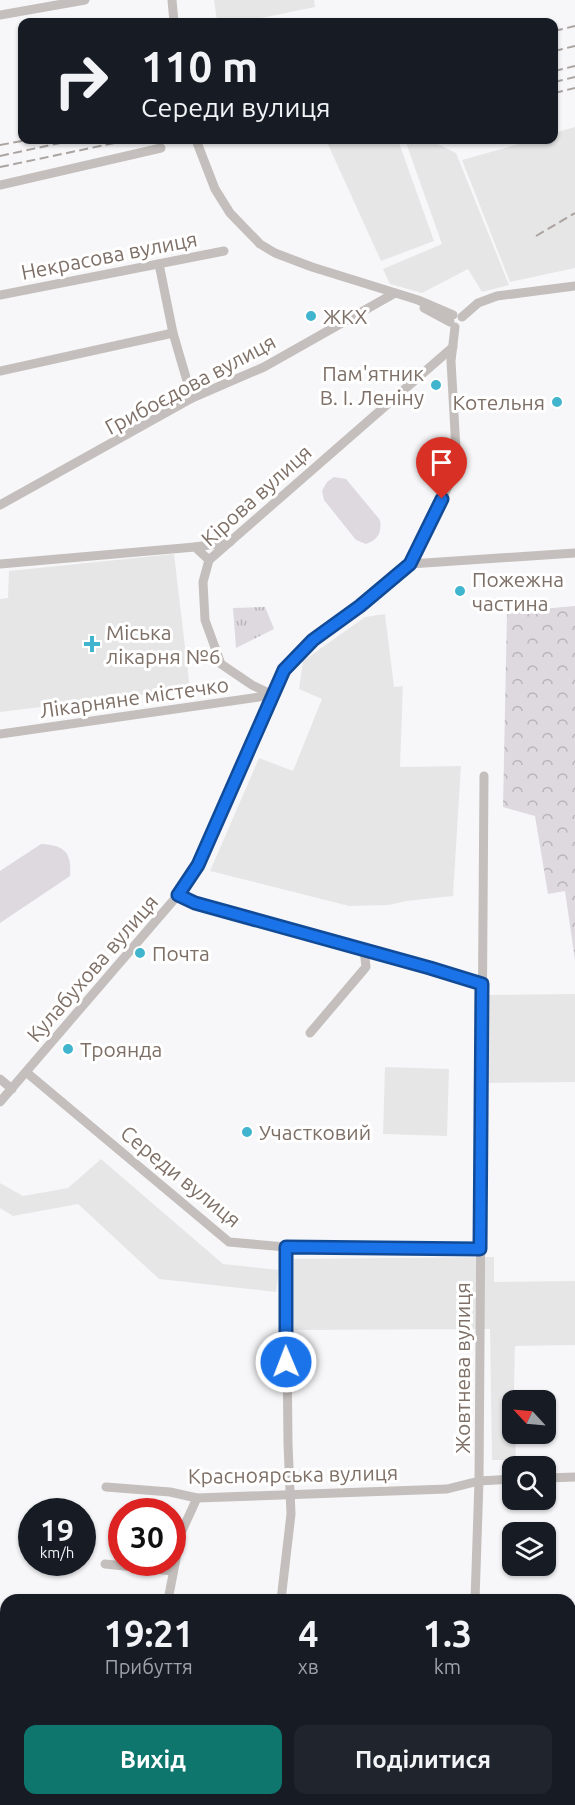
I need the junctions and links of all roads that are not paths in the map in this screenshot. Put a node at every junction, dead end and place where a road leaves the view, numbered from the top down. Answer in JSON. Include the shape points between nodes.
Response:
{"nodes":[{"id":1,"x":85,"y":0,"type":"edge"},
{"id":2,"x":172,"y":0,"type":"edge"},
{"id":3,"x":0,"y":15,"type":"edge"},
{"id":4,"x":174,"y":18,"type":"edge"},
{"id":5,"x":198,"y":144,"type":"edge"},
{"id":6,"x":160,"y":148,"type":"dead end"},
{"id":7,"x":0,"y":185,"type":"edge"},
{"id":8,"x":224,"y":251,"type":"dead end"},
{"id":9,"x":159,"y":264,"type":"junction"},
{"id":10,"x":575,"y":286,"type":"edge"},
{"id":11,"x":395,"y":293,"type":"junction"},
{"id":12,"x":0,"y":295,"type":"edge"},
{"id":13,"x":455,"y":320,"type":"junction"},
{"id":14,"x":173,"y":333,"type":"junction"},
{"id":15,"x":453,"y":347,"type":"junction"},
{"id":16,"x":0,"y":371,"type":"edge"},
{"id":17,"x":192,"y":398,"type":"junction"},
{"id":18,"x":0,"y":506,"type":"edge"},
{"id":19,"x":230,"y":542,"type":"junction"},
{"id":20,"x":195,"y":547,"type":"junction"},
{"id":21,"x":575,"y":554,"type":"edge"},
{"id":22,"x":209,"y":560,"type":"junction"},
{"id":23,"x":0,"y":564,"type":"edge"},
{"id":24,"x":410,"y":564,"type":"junction"},
{"id":25,"x":273,"y":695,"type":"junction"},
{"id":26,"x":0,"y":734,"type":"edge"},
{"id":27,"x":484,"y":776,"type":"dead end"},
{"id":28,"x":178,"y":895,"type":"junction"},
{"id":29,"x":364,"y":950,"type":"junction"},
{"id":30,"x":482,"y":984,"type":"junction"},
{"id":31,"x":310,"y":1033,"type":"dead end"},
{"id":32,"x":26,"y":1072,"type":"junction"},
{"id":33,"x":0,"y":1079,"type":"edge"},
{"id":34,"x":12,"y":1089,"type":"junction"},
{"id":35,"x":0,"y":1102,"type":"edge"},
{"id":36,"x":286,"y":1247,"type":"junction"},
{"id":37,"x":480,"y":1249,"type":"junction"},
{"id":38,"x":575,"y":1477,"type":"edge"},
{"id":39,"x":556,"y":1478,"type":"edge"},
{"id":40,"x":502,"y":1480,"type":"edge"},
{"id":41,"x":479,"y":1481,"type":"junction"},
{"id":42,"x":106,"y":1487,"type":"dead end"},
{"id":43,"x":290,"y":1496,"type":"junction"},
{"id":44,"x":197,"y":1498,"type":"junction"},
{"id":45,"x":186,"y":1522,"type":"edge"},
{"id":46,"x":105,"y":1564,"type":"dead end"},
{"id":47,"x":108,"y":1564,"type":"edge"},
{"id":48,"x":172,"y":1576,"type":"edge"},
{"id":49,"x":169,"y":1594,"type":"edge"},
{"id":50,"x":282,"y":1594,"type":"edge"},
{"id":51,"x":475,"y":1594,"type":"edge"}],
"edges":[{"from":1,"to":3,"type":"street"},
{"from":2,"to":4,"type":"street"},
{"from":5,"to":11,"type":"street","via":[[215,189],[230,213],[260,244],[312,267]]},
{"from":6,"to":7,"type":"street"},
{"from":8,"to":9,"type":"street","name":"Некрасова вулиця"},
{"from":9,"to":12,"type":"street","name":"Некрасова вулиця"},
{"from":9,"to":14,"type":"street"},
{"from":10,"to":13,"type":"street","via":[[497,296],[478,303]]},
{"from":11,"to":13,"type":"street"},
{"from":11,"to":17,"type":"street","name":"Грибоєдова вулиця","via":[[264,367]]},
{"from":13,"to":15,"type":"street","name":"Кулабухова вулиця"},
{"from":14,"to":16,"type":"street"},
{"from":14,"to":17,"type":"street"},
{"from":15,"to":19,"type":"street","name":"Кірова вулиця"},
{"from":15,"to":24,"type":"street","name":"Кулабухова вулиця","via":[[457,468]]},
{"from":17,"to":18,"type":"street","name":"Грибоєдова вулиця"},
{"from":19,"to":20,"type":"street"},
{"from":19,"to":22,"type":"street","name":"Кірова вулиця"},
{"from":20,"to":22,"type":"street"},
{"from":20,"to":23,"type":"street"},
{"from":21,"to":24,"type":"street"},
{"from":22,"to":25,"type":"street","name":"Кірова вулиця","via":[[203,582],[206,620],[221,664]]},
{"from":24,"to":25,"type":"street","name":"Кулабухова вулиця","via":[[313,640],[284,670]]},
{"from":25,"to":26,"type":"street","name":"Лікарняне містечко"},
{"from":25,"to":28,"type":"street","name":"Кулабухова вулиця","via":[[198,865]]},
{"from":27,"to":30,"type":"street","name":"Жовтнева вулиця"},
{"from":28,"to":29,"type":"street"},
{"from":28,"to":32,"type":"street","name":"Кулабухова вулиця"},
{"from":29,"to":30,"type":"street"},
{"from":29,"to":31,"type":"street","via":[[366,967]]},
{"from":30,"to":37,"type":"street","name":"Жовтнева вулиця"},
{"from":32,"to":34,"type":"street","name":"Кулабухова вулиця"},
{"from":32,"to":36,"type":"street","name":"Середи вулиця","via":[[230,1242]]},
{"from":33,"to":34,"type":"street"},
{"from":34,"to":35,"type":"street","name":"Кулабухова вулиця"},
{"from":36,"to":37,"type":"street","name":"Середи вулиця"},
{"from":36,"to":43,"type":"street"},
{"from":37,"to":41,"type":"street","name":"Жовтнева вулиця"},
{"from":38,"to":39,"type":"street"},
{"from":40,"to":41,"type":"street","name":"Красноярська вулиця"},
{"from":41,"to":43,"type":"street","name":"Красноярська вулиця","via":[[447,1490]]},
{"from":41,"to":51,"type":"street","name":"Жовтнева вулиця"},
{"from":42,"to":44,"type":"street","name":"Красноярська вулиця"},
{"from":43,"to":44,"type":"street","name":"Красноярська вулиця"},
{"from":43,"to":50,"type":"street"},
{"from":44,"to":45,"type":"street"},
{"from":46,"to":47,"type":"street"},
{"from":48,"to":49,"type":"street"}]}
